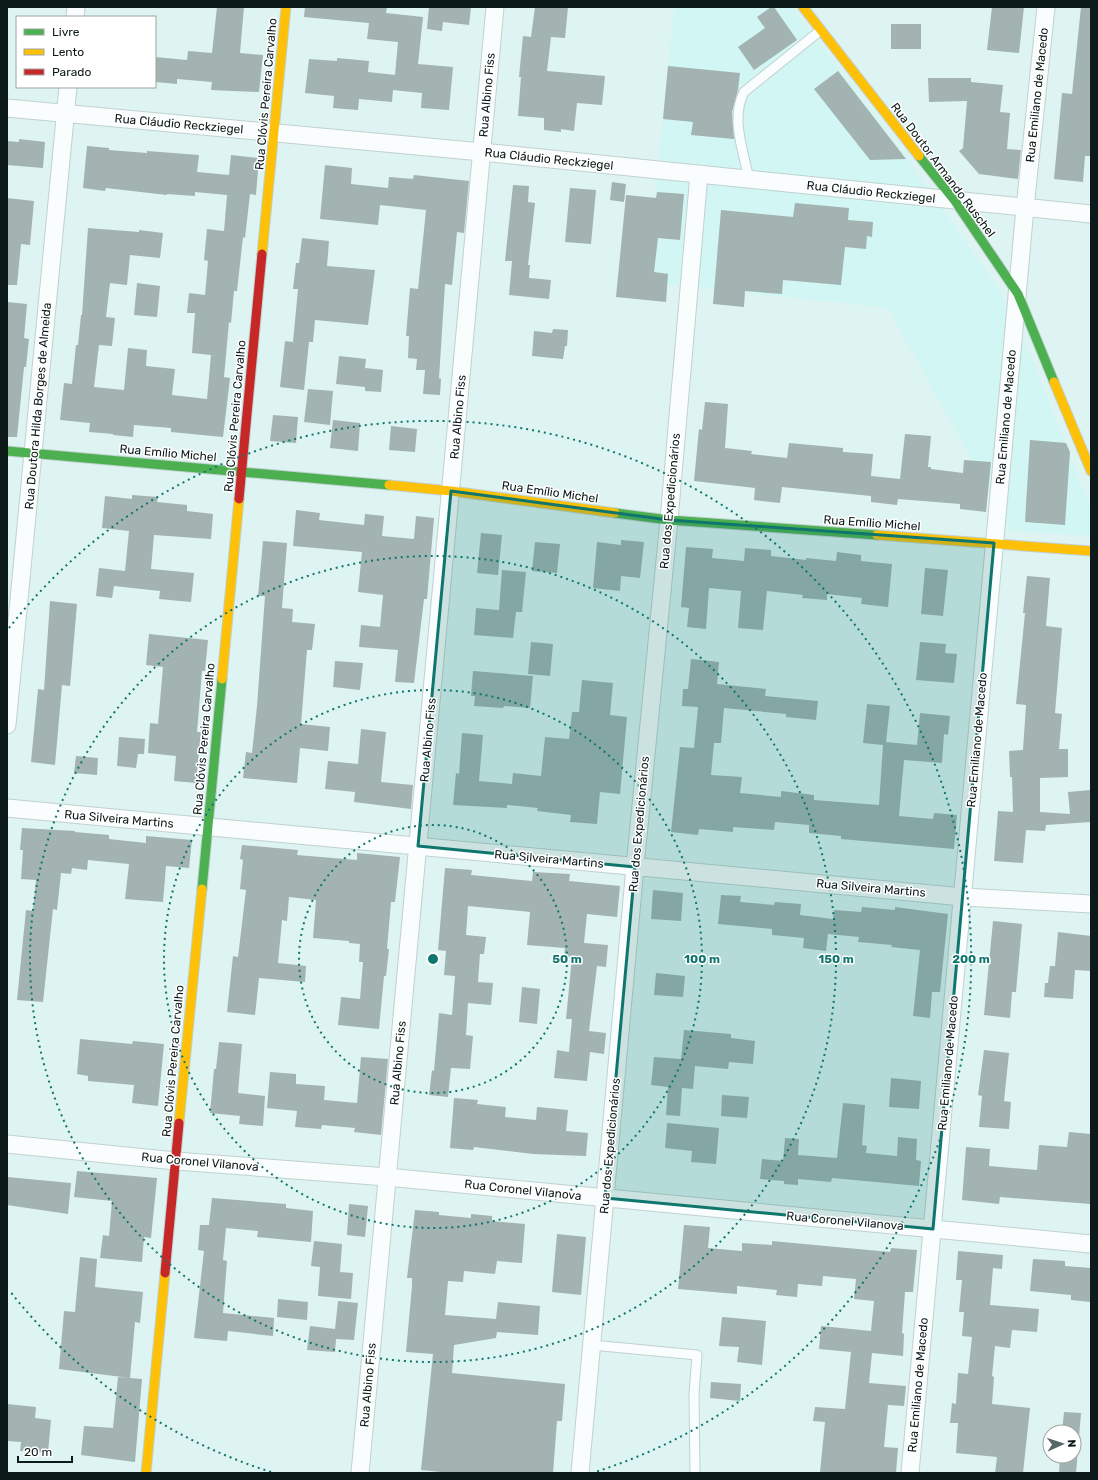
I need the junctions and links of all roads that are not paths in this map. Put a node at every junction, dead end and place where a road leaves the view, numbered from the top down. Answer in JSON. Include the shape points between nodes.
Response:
{"nodes":[{"id":1,"x":286,"y":7,"type":"edge"},
{"id":2,"x":496,"y":7,"type":"edge"},
{"id":3,"x":803,"y":7,"type":"edge"},
{"id":4,"x":1046,"y":7,"type":"edge"},
{"id":5,"x":821,"y":30,"type":"junction"},
{"id":6,"x":68,"y":88,"type":"edge"},
{"id":7,"x":7,"y":108,"type":"edge"},
{"id":8,"x":66,"y":114,"type":"junction"},
{"id":9,"x":274,"y":133,"type":"junction"},
{"id":10,"x":482,"y":152,"type":"junction"},
{"id":11,"x":699,"y":174,"type":"junction"},
{"id":12,"x":749,"y":180,"type":"junction"},
{"id":13,"x":954,"y":201,"type":"junction"},
{"id":14,"x":1025,"y":208,"type":"junction"},
{"id":15,"x":1091,"y":214,"type":"edge"},
{"id":16,"x":1018,"y":294,"type":"junction"},
{"id":17,"x":7,"y":451,"type":"edge"},
{"id":18,"x":33,"y":453,"type":"junction"},
{"id":19,"x":1091,"y":471,"type":"edge"},
{"id":20,"x":242,"y":472,"type":"junction"},
{"id":21,"x":451,"y":491,"type":"junction"},
{"id":22,"x":669,"y":520,"type":"junction"},
{"id":23,"x":994,"y":544,"type":"junction"},
{"id":24,"x":1091,"y":551,"type":"edge"},
{"id":25,"x":7,"y":725,"type":"edge"},
{"id":26,"x":7,"y":808,"type":"edge"},
{"id":27,"x":208,"y":827,"type":"junction"},
{"id":28,"x":418,"y":846,"type":"junction"},
{"id":29,"x":635,"y":866,"type":"junction"},
{"id":30,"x":963,"y":897,"type":"junction"},
{"id":31,"x":1091,"y":904,"type":"edge"},
{"id":32,"x":7,"y":1144,"type":"edge"},
{"id":33,"x":176,"y":1161,"type":"junction"},
{"id":34,"x":388,"y":1177,"type":"junction"},
{"id":35,"x":606,"y":1198,"type":"junction"},
{"id":36,"x":933,"y":1229,"type":"junction"},
{"id":37,"x":1091,"y":1244,"type":"edge"},
{"id":38,"x":592,"y":1344,"type":"junction"},
{"id":39,"x":146,"y":1473,"type":"edge"},
{"id":40,"x":360,"y":1473,"type":"edge"},
{"id":41,"x":580,"y":1473,"type":"edge"},
{"id":42,"x":695,"y":1473,"type":"edge"},
{"id":43,"x":910,"y":1473,"type":"edge"}],
"edges":[{"from":1,"to":9,"type":"street","name":"Rua Clóvis Pereira Carvalho"},
{"from":2,"to":10,"type":"street","name":"Rua Albino Fiss"},
{"from":3,"to":5,"type":"street","name":"Rua Doutor Armando Ruschel"},
{"from":4,"to":14,"type":"street","name":"Rua Emiliano de Macedo"},
{"from":5,"to":12,"type":"lane","via":[[744,92],[739,102],[737,119]]},
{"from":5,"to":13,"type":"street","name":"Rua Doutor Armando Ruschel"},
{"from":6,"to":8,"type":"street","name":"Rua Doutora Hilda Borges de Almeida"},
{"from":7,"to":8,"type":"street","name":"Rua Cláudio Reckziegel"},
{"from":8,"to":9,"type":"street","name":"Rua Cláudio Reckziegel"},
{"from":8,"to":18,"type":"street","name":"Rua Doutora Hilda Borges de Almeida"},
{"from":9,"to":10,"type":"street","name":"Rua Cláudio Reckziegel"},
{"from":9,"to":20,"type":"street","name":"Rua Clóvis Pereira Carvalho"},
{"from":10,"to":11,"type":"street","name":"Rua Cláudio Reckziegel"},
{"from":10,"to":21,"type":"street","name":"Rua Albino Fiss"},
{"from":11,"to":12,"type":"street","name":"Rua Cláudio Reckziegel"},
{"from":11,"to":22,"type":"street","name":"Rua dos Expedicionários"},
{"from":12,"to":13,"type":"street","name":"Rua Cláudio Reckziegel"},
{"from":13,"to":14,"type":"street","name":"Rua Cláudio Reckziegel"},
{"from":13,"to":16,"type":"street","name":"Rua Doutor Armando Ruschel"},
{"from":14,"to":15,"type":"street","name":"Rua Cláudio Reckziegel"},
{"from":14,"to":16,"type":"street","name":"Rua Emiliano de Macedo"},
{"from":16,"to":19,"type":"street","name":"Rua Doutor Armando Ruschel"},
{"from":16,"to":23,"type":"street","name":"Rua Emiliano de Macedo"},
{"from":17,"to":18,"type":"street","name":"Rua Emílio Michel"},
{"from":18,"to":20,"type":"street","name":"Rua Emílio Michel"},
{"from":18,"to":25,"type":"street","name":"Rua Doutora Hilda Borges de Almeida"},
{"from":20,"to":21,"type":"street","name":"Rua Emílio Michel"},
{"from":20,"to":27,"type":"street","name":"Rua Clóvis Pereira Carvalho"},
{"from":21,"to":22,"type":"street","name":"Rua Emílio Michel"},
{"from":21,"to":28,"type":"street","name":"Rua Albino Fiss"},
{"from":22,"to":23,"type":"street","name":"Rua Emílio Michel"},
{"from":22,"to":29,"type":"street","name":"Rua dos Expedicionários"},
{"from":23,"to":24,"type":"street","name":"Rua Emílio Michel"},
{"from":23,"to":30,"type":"street","name":"Rua Emiliano de Macedo"},
{"from":26,"to":27,"type":"street","name":"Rua Silveira Martins"},
{"from":27,"to":28,"type":"street","name":"Rua Silveira Martins"},
{"from":27,"to":33,"type":"street","name":"Rua Clóvis Pereira Carvalho"},
{"from":28,"to":29,"type":"street","name":"Rua Silveira Martins"},
{"from":28,"to":34,"type":"street","name":"Rua Albino Fiss"},
{"from":29,"to":30,"type":"street","name":"Rua Silveira Martins"},
{"from":29,"to":35,"type":"street","name":"Rua dos Expedicionários"},
{"from":30,"to":31,"type":"street","name":"Rua Silveira Martins"},
{"from":30,"to":36,"type":"street","name":"Rua Emiliano de Macedo"},
{"from":32,"to":33,"type":"street","name":"Rua Coronel Vilanova"},
{"from":33,"to":34,"type":"street","name":"Rua Coronel Vilanova"},
{"from":33,"to":39,"type":"street","name":"Rua Clóvis Pereira Carvalho"},
{"from":34,"to":35,"type":"street","name":"Rua Coronel Vilanova"},
{"from":34,"to":40,"type":"street","name":"Rua Albino Fiss"},
{"from":35,"to":36,"type":"street","name":"Rua Coronel Vilanova"},
{"from":35,"to":38,"type":"street","name":"Rua dos Expedicionários"},
{"from":36,"to":37,"type":"street","name":"Rua Coronel Vilanova"},
{"from":36,"to":43,"type":"street","name":"Rua Emiliano de Macedo"},
{"from":38,"to":41,"type":"street","name":"Rua dos Expedicionários"},
{"from":38,"to":42,"type":"lane","via":[[697,1355],[694,1394]]}]}
